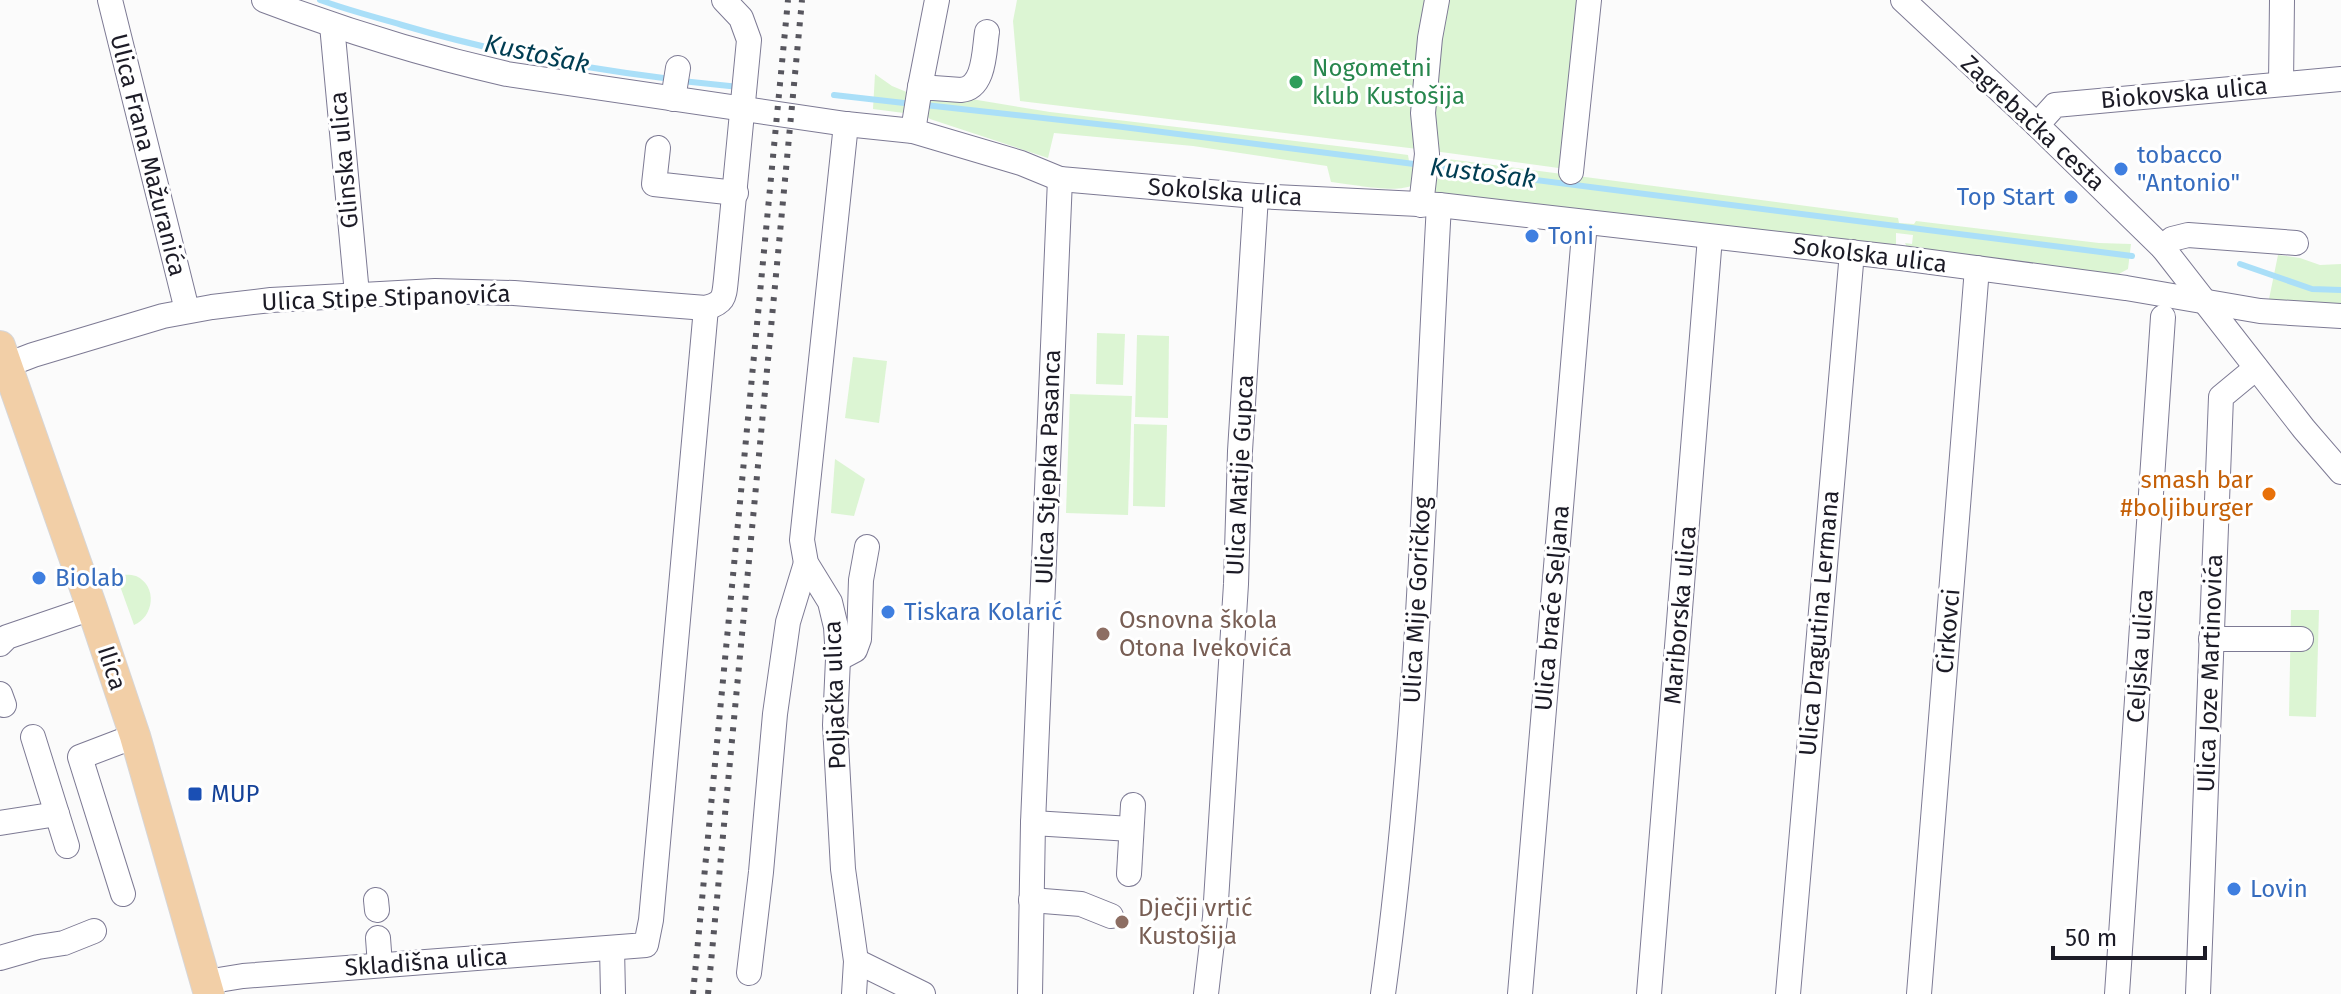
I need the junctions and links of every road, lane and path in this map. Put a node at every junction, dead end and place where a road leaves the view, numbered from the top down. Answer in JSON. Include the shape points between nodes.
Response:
{"nodes":[{"id":1,"x":110,"y":0,"type":"edge"},
{"id":2,"x":264,"y":0,"type":"edge"},
{"id":3,"x":724,"y":0,"type":"edge"},
{"id":4,"x":937,"y":0,"type":"edge"},
{"id":5,"x":1437,"y":0,"type":"edge"},
{"id":6,"x":1589,"y":0,"type":"edge"},
{"id":7,"x":1903,"y":0,"type":"edge"},
{"id":8,"x":2282,"y":0,"type":"edge"},
{"id":9,"x":332,"y":25,"type":"junction"},
{"id":10,"x":987,"y":32,"type":"dead end"},
{"id":11,"x":2341,"y":79,"type":"edge"},
{"id":12,"x":2281,"y":84,"type":"junction"},
{"id":13,"x":744,"y":96,"type":"junction"},
{"id":14,"x":917,"y":107,"type":"junction"},
{"id":15,"x":846,"y":124,"type":"junction"},
{"id":16,"x":2037,"y":125,"type":"junction"},
{"id":17,"x":658,"y":148,"type":"dead end"},
{"id":18,"x":1571,"y":172,"type":"dead end"},
{"id":19,"x":1060,"y":179,"type":"junction"},
{"id":20,"x":736,"y":193,"type":"junction"},
{"id":21,"x":1256,"y":196,"type":"junction"},
{"id":22,"x":1430,"y":205,"type":"junction"},
{"id":23,"x":1585,"y":222,"type":"junction"},
{"id":24,"x":1710,"y":237,"type":"junction"},
{"id":25,"x":2296,"y":243,"type":"dead end"},
{"id":26,"x":2163,"y":248,"type":"junction"},
{"id":27,"x":1852,"y":252,"type":"junction"},
{"id":28,"x":1977,"y":268,"type":"junction"},
{"id":29,"x":357,"y":294,"type":"junction"},
{"id":30,"x":2203,"y":300,"type":"junction"},
{"id":31,"x":706,"y":308,"type":"junction"},
{"id":32,"x":187,"y":310,"type":"junction"},
{"id":33,"x":2341,"y":316,"type":"edge"},
{"id":34,"x":2163,"y":317,"type":"dead end"},
{"id":35,"x":3,"y":356,"type":"edge"},
{"id":36,"x":2256,"y":368,"type":"junction"},
{"id":37,"x":2341,"y":472,"type":"edge"},
{"id":38,"x":867,"y":547,"type":"dead end"},
{"id":39,"x":806,"y":563,"type":"junction"},
{"id":40,"x":92,"y":608,"type":"junction"},
{"id":41,"x":2211,"y":639,"type":"junction"},
{"id":42,"x":2301,"y":639,"type":"dead end"},
{"id":43,"x":0,"y":644,"type":"edge"},
{"id":44,"x":838,"y":659,"type":"junction"},
{"id":45,"x":135,"y":736,"type":"junction"},
{"id":46,"x":33,"y":737,"type":"dead end"},
{"id":47,"x":57,"y":814,"type":"junction"},
{"id":48,"x":0,"y":823,"type":"edge"},
{"id":49,"x":1033,"y":823,"type":"junction"},
{"id":50,"x":67,"y":846,"type":"dead end"},
{"id":51,"x":1129,"y":874,"type":"dead end"},
{"id":52,"x":123,"y":894,"type":"dead end"},
{"id":53,"x":1031,"y":900,"type":"junction"},
{"id":54,"x":1111,"y":916,"type":"dead end"},
{"id":55,"x":94,"y":931,"type":"dead end"},
{"id":56,"x":378,"y":938,"type":"dead end"},
{"id":57,"x":612,"y":948,"type":"junction"},
{"id":58,"x":0,"y":958,"type":"edge"},
{"id":59,"x":856,"y":961,"type":"junction"},
{"id":60,"x":380,"y":965,"type":"junction"},
{"id":61,"x":749,"y":973,"type":"dead end"},
{"id":62,"x":208,"y":988,"type":"edge"},
{"id":63,"x":613,"y":994,"type":"edge"},
{"id":64,"x":854,"y":994,"type":"edge"},
{"id":65,"x":923,"y":994,"type":"edge"},
{"id":66,"x":1030,"y":994,"type":"edge"},
{"id":67,"x":1206,"y":994,"type":"edge"},
{"id":68,"x":1383,"y":994,"type":"edge"},
{"id":69,"x":1520,"y":994,"type":"edge"},
{"id":70,"x":1649,"y":994,"type":"edge"},
{"id":71,"x":1788,"y":994,"type":"edge"},
{"id":72,"x":1919,"y":994,"type":"edge"},
{"id":73,"x":2117,"y":994,"type":"edge"},
{"id":74,"x":2198,"y":994,"type":"edge"}],
"edges":[{"from":1,"to":32,"type":"street","name":"Ulica Frana Mažuranića"},
{"from":2,"to":9,"type":"street","name":"Sokolska ulica"},
{"from":3,"to":13,"type":"street","via":[[749,35]]},
{"from":4,"to":14,"type":"street"},
{"from":5,"to":22,"type":"street","name":"Ulica Mije Goričkog","via":[[1423,113]]},
{"from":6,"to":18,"type":"street"},
{"from":7,"to":16,"type":"street","name":"Zagrebačka cesta"},
{"from":8,"to":12,"type":"street"},
{"from":9,"to":13,"type":"street","name":"Sokolska ulica","via":[[507,74],[676,82]]},
{"from":9,"to":29,"type":"street","name":"Glinska ulica"},
{"from":10,"to":14,"type":"street","via":[[976,84]]},
{"from":11,"to":12,"type":"street","name":"Biokovska ulica"},
{"from":12,"to":16,"type":"street","name":"Biokovska ulica","via":[[2055,105]]},
{"from":13,"to":15,"type":"street","name":"Sokolska ulica"},
{"from":13,"to":20,"type":"street"},
{"from":14,"to":15,"type":"street","name":"Sokolska ulica"},
{"from":14,"to":19,"type":"street","name":"Sokolska ulica"},
{"from":15,"to":39,"type":"street","name":"Poljačka ulica","via":[[802,540]]},
{"from":16,"to":26,"type":"street","name":"Zagrebačka cesta"},
{"from":17,"to":20,"type":"street","via":[[654,184]]},
{"from":19,"to":21,"type":"street","name":"Sokolska ulica"},
{"from":19,"to":49,"type":"street","name":"Ulica Stjepka Pasanca"},
{"from":20,"to":31,"type":"street","via":[[724,297]]},
{"from":21,"to":22,"type":"street","name":"Sokolska ulica"},
{"from":21,"to":67,"type":"street","name":"Ulica Matije Gupca","via":[[1215,917]]},
{"from":22,"to":23,"type":"street","name":"Sokolska ulica"},
{"from":22,"to":68,"type":"street","name":"Ulica Mije Goričkog","via":[[1411,722]]},
{"from":23,"to":24,"type":"street","name":"Sokolska ulica"},
{"from":23,"to":69,"type":"street","name":"Ulica braće Seljana"},
{"from":24,"to":27,"type":"street","name":"Sokolska ulica"},
{"from":24,"to":70,"type":"street","name":"Mariborska ulica"},
{"from":25,"to":26,"type":"street","via":[[2188,235]]},
{"from":26,"to":30,"type":"street","name":"Zagrebačka cesta"},
{"from":27,"to":28,"type":"street","name":"Sokolska ulica"},
{"from":27,"to":71,"type":"street","name":"Ulica Dragutina Lermana"},
{"from":28,"to":30,"type":"street","name":"Sokolska ulica"},
{"from":28,"to":72,"type":"street","name":"Cirkovci"},
{"from":29,"to":31,"type":"street","name":"Ulica Stipe Stipanovića","via":[[514,293]]},
{"from":29,"to":32,"type":"street","name":"Ulica Stipe Stipanovića"},
{"from":30,"to":33,"type":"street","name":"Sokolska ulica","via":[[2260,311]]},
{"from":30,"to":36,"type":"street","name":"Zagrebačka cesta"},
{"from":31,"to":57,"type":"street","name":"Skladišna ulica","via":[[651,920],[646,945]]},
{"from":32,"to":35,"type":"street","name":"Ulica Stipe Stipanovića","via":[[45,351]]},
{"from":34,"to":73,"type":"street","name":"Celjska ulica"},
{"from":35,"to":40,"type":"main road","name":"Ilica"},
{"from":36,"to":37,"type":"street","name":"Zagrebačka cesta"},
{"from":36,"to":41,"type":"street","name":"Ulica Joze Martinovića","via":[[2221,397]]},
{"from":38,"to":44,"type":"street","via":[[859,639],[855,650]]},
{"from":39,"to":44,"type":"street","name":"Poljačka ulica","via":[[830,602]]},
{"from":39,"to":61,"type":"street","via":[[788,622],[777,698]]},
{"from":40,"to":43,"type":"street"},
{"from":40,"to":45,"type":"main road","name":"Ilica"},
{"from":41,"to":42,"type":"street"},
{"from":41,"to":74,"type":"street","name":"Ulica Joze Martinovića"},
{"from":44,"to":59,"type":"street","name":"Poljačka ulica","via":[[835,725],[843,869]]},
{"from":45,"to":52,"type":"street","via":[[80,757]]},
{"from":45,"to":62,"type":"main road","name":"Ilica"},
{"from":46,"to":47,"type":"street"},
{"from":47,"to":48,"type":"street"},
{"from":47,"to":50,"type":"street"},
{"from":49,"to":51,"type":"street","via":[[1132,817]]},
{"from":49,"to":53,"type":"street","name":"Ulica Stjepka Pasanca"},
{"from":53,"to":54,"type":"street","via":[[1081,904]]},
{"from":53,"to":66,"type":"street","name":"Ulica Stjepka Pasanca"},
{"from":55,"to":58,"type":"street"},
{"from":56,"to":60,"type":"street"},
{"from":57,"to":60,"type":"street","name":"Skladišna ulica"},
{"from":57,"to":63,"type":"street"},
{"from":59,"to":64,"type":"street","name":"Poljačka ulica"},
{"from":59,"to":65,"type":"street"},
{"from":60,"to":62,"type":"street","name":"Skladišna ulica","via":[[243,976]]}]}
